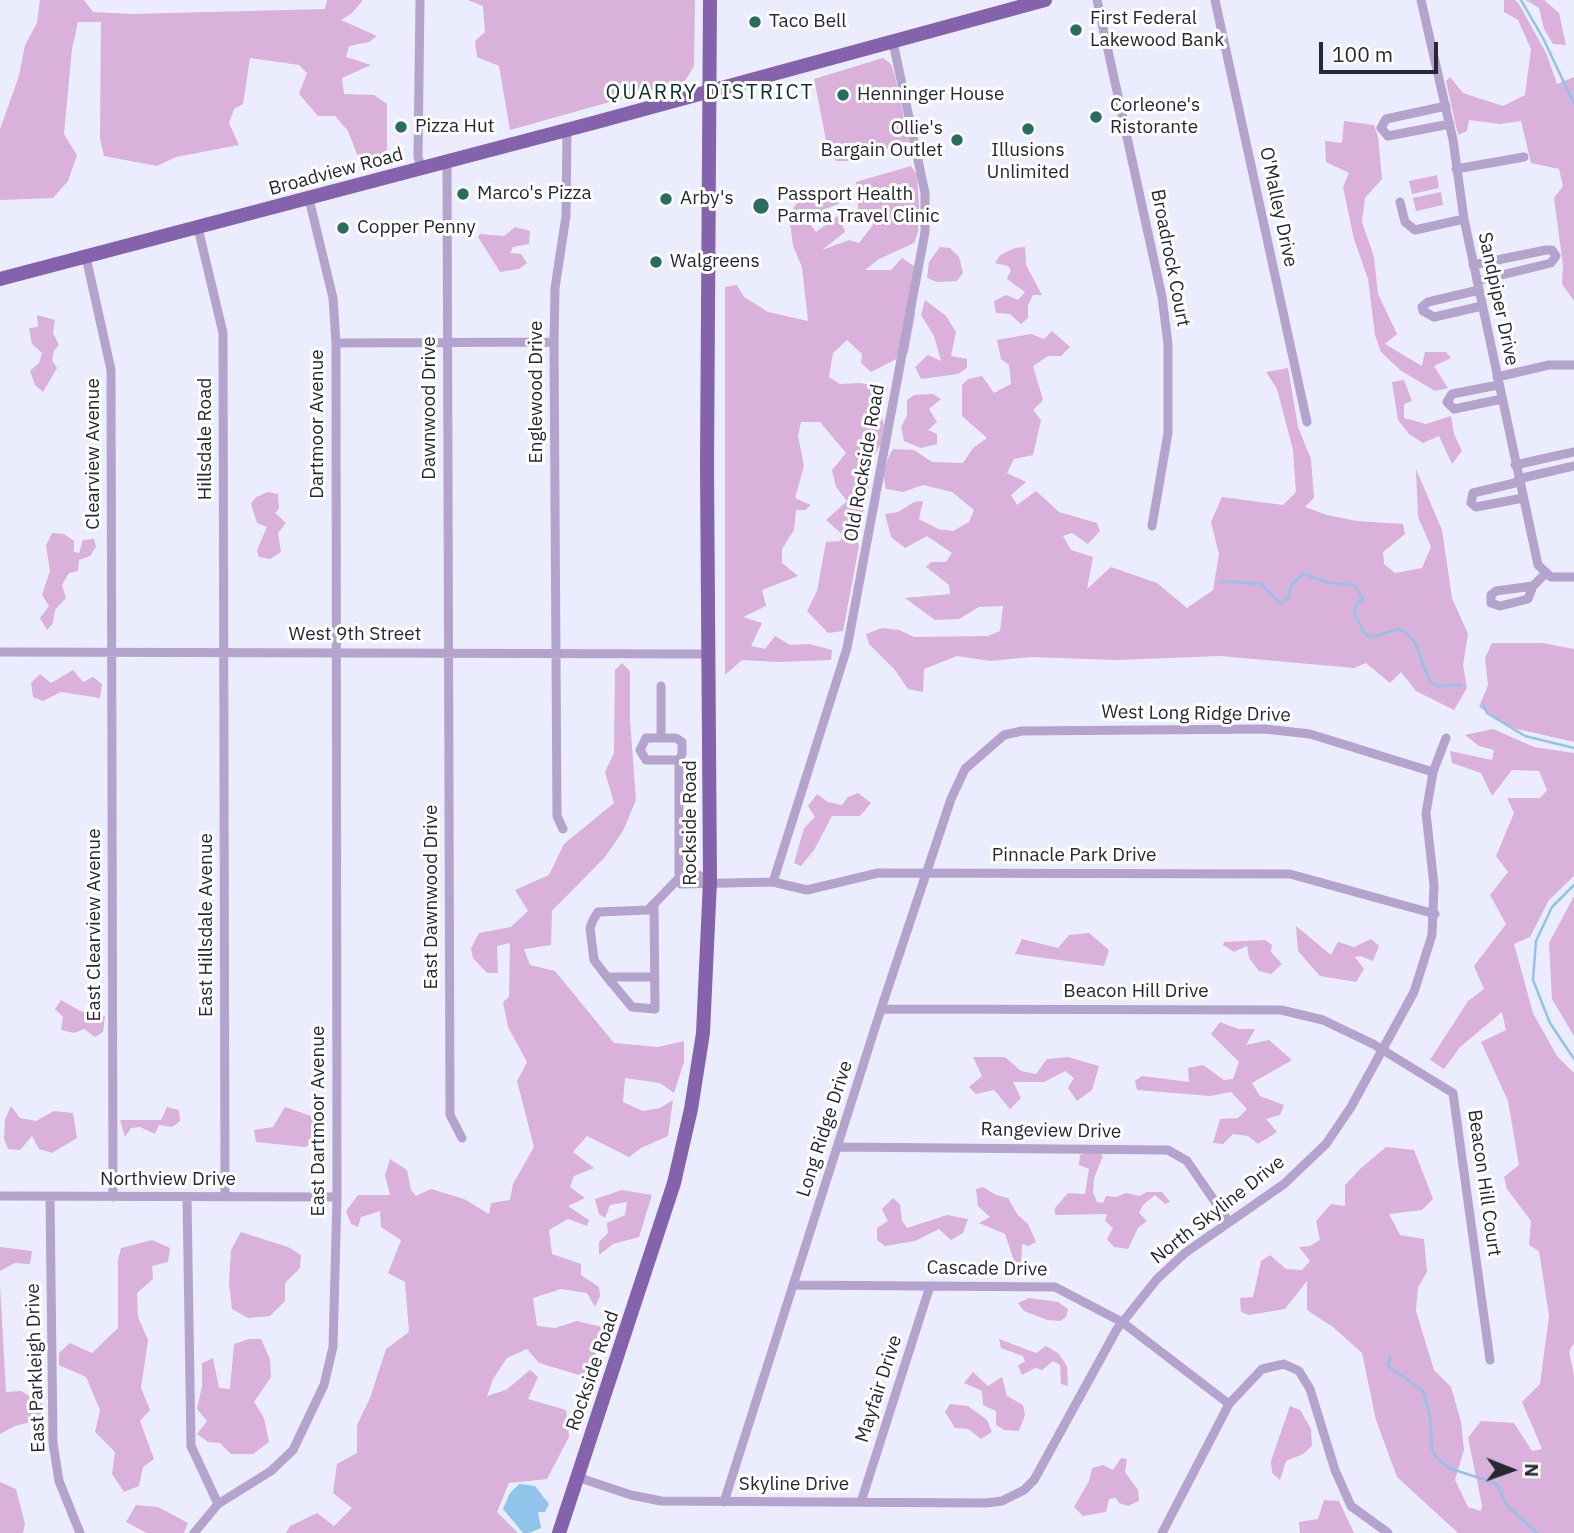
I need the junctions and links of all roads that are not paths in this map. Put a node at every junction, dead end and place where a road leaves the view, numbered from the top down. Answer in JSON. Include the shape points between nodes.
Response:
{"nodes":[{"id":1,"x":420,"y":0,"type":"edge"},
{"id":2,"x":710,"y":0,"type":"edge"},
{"id":3,"x":1045,"y":0,"type":"edge"},
{"id":4,"x":1097,"y":0,"type":"edge"},
{"id":5,"x":1215,"y":0,"type":"edge"},
{"id":6,"x":1422,"y":0,"type":"edge"},
{"id":7,"x":893,"y":42,"type":"junction"},
{"id":8,"x":709,"y":92,"type":"junction"},
{"id":9,"x":1446,"y":106,"type":"junction"},
{"id":10,"x":1450,"y":124,"type":"junction"},
{"id":11,"x":567,"y":130,"type":"junction"},
{"id":12,"x":1524,"y":157,"type":"dead end"},
{"id":13,"x":447,"y":163,"type":"junction"},
{"id":14,"x":422,"y":169,"type":"junction"},
{"id":15,"x":1456,"y":169,"type":"junction"},
{"id":16,"x":309,"y":199,"type":"junction"},
{"id":17,"x":1400,"y":202,"type":"dead end"},
{"id":18,"x":1464,"y":219,"type":"junction"},
{"id":19,"x":198,"y":228,"type":"junction"},
{"id":20,"x":86,"y":257,"type":"junction"},
{"id":21,"x":1474,"y":265,"type":"junction"},
{"id":22,"x":0,"y":279,"type":"edge"},
{"id":23,"x":1478,"y":285,"type":"junction"},
{"id":24,"x":1482,"y":306,"type":"junction"},
{"id":25,"x":336,"y":342,"type":"junction"},
{"id":26,"x":554,"y":342,"type":"junction"},
{"id":27,"x":447,"y":343,"type":"junction"},
{"id":28,"x":1574,"y":365,"type":"edge"},
{"id":29,"x":1497,"y":381,"type":"junction"},
{"id":30,"x":1502,"y":400,"type":"junction"},
{"id":31,"x":1307,"y":422,"type":"dead end"},
{"id":32,"x":1574,"y":452,"type":"edge"},
{"id":33,"x":1515,"y":465,"type":"junction"},
{"id":34,"x":1574,"y":466,"type":"edge"},
{"id":35,"x":1518,"y":480,"type":"junction"},
{"id":36,"x":1522,"y":498,"type":"junction"},
{"id":37,"x":1152,"y":526,"type":"dead end"},
{"id":38,"x":1546,"y":573,"type":"junction"},
{"id":39,"x":1574,"y":577,"type":"edge"},
{"id":40,"x":1533,"y":586,"type":"dead end"},
{"id":41,"x":0,"y":652,"type":"edge"},
{"id":42,"x":224,"y":652,"type":"junction"},
{"id":43,"x":336,"y":652,"type":"junction"},
{"id":44,"x":448,"y":652,"type":"junction"},
{"id":45,"x":112,"y":653,"type":"junction"},
{"id":46,"x":555,"y":654,"type":"junction"},
{"id":47,"x":709,"y":654,"type":"junction"},
{"id":48,"x":662,"y":686,"type":"dead end"},
{"id":49,"x":661,"y":738,"type":"junction"},
{"id":50,"x":1447,"y":738,"type":"dead end"},
{"id":51,"x":679,"y":760,"type":"junction"},
{"id":52,"x":965,"y":769,"type":"joint"},
{"id":53,"x":1433,"y":772,"type":"junction"},
{"id":54,"x":563,"y":829,"type":"dead end"},
{"id":55,"x":926,"y":874,"type":"junction"},
{"id":56,"x":679,"y":878,"type":"junction"},
{"id":57,"x":710,"y":881,"type":"junction"},
{"id":58,"x":773,"y":882,"type":"junction"},
{"id":59,"x":654,"y":906,"type":"junction"},
{"id":60,"x":1435,"y":914,"type":"junction"},
{"id":61,"x":607,"y":977,"type":"junction"},
{"id":62,"x":655,"y":977,"type":"junction"},
{"id":63,"x":881,"y":1009,"type":"junction"},
{"id":64,"x":1382,"y":1050,"type":"junction"},
{"id":65,"x":462,"y":1138,"type":"dead end"},
{"id":66,"x":838,"y":1147,"type":"junction"},
{"id":67,"x":0,"y":1196,"type":"edge"},
{"id":68,"x":50,"y":1197,"type":"junction"},
{"id":69,"x":113,"y":1197,"type":"junction"},
{"id":70,"x":225,"y":1197,"type":"junction"},
{"id":71,"x":187,"y":1198,"type":"junction"},
{"id":72,"x":337,"y":1198,"type":"junction"},
{"id":73,"x":1229,"y":1222,"type":"junction"},
{"id":74,"x":793,"y":1285,"type":"junction"},
{"id":75,"x":930,"y":1286,"type":"junction"},
{"id":76,"x":1122,"y":1322,"type":"junction"},
{"id":77,"x":1490,"y":1360,"type":"dead end"},
{"id":78,"x":1229,"y":1404,"type":"junction"},
{"id":79,"x":577,"y":1477,"type":"junction"},
{"id":80,"x":1014,"y":1497,"type":"joint"},
{"id":81,"x":724,"y":1502,"type":"junction"},
{"id":82,"x":861,"y":1502,"type":"junction"},
{"id":83,"x":218,"y":1504,"type":"junction"},
{"id":84,"x":80,"y":1533,"type":"edge"},
{"id":85,"x":194,"y":1533,"type":"edge"},
{"id":86,"x":559,"y":1533,"type":"edge"},
{"id":87,"x":1162,"y":1533,"type":"edge"},
{"id":88,"x":1388,"y":1533,"type":"edge"}],
"edges":[{"from":1,"to":14,"type":"street","via":[[418,157]]},
{"from":2,"to":8,"type":"main road","name":"Rockside Road"},
{"from":3,"to":7,"type":"main road","name":"Broadview Road"},
{"from":4,"to":37,"type":"street","name":"Broadrock Court","via":[[1162,297],[1168,344],[1168,433]]},
{"from":5,"to":31,"type":"street","name":"O'Malley Drive"},
{"from":6,"to":9,"type":"street","name":"Sandpiper Drive"},
{"from":7,"to":8,"type":"main road","name":"Broadview Road"},
{"from":7,"to":58,"type":"street","name":"Old Rockside Road","via":[[925,193],[925,232],[847,649]]},
{"from":8,"to":11,"type":"main road","name":"Broadview Road"},
{"from":8,"to":47,"type":"main road","name":"Rockside Road"},
{"from":9,"to":10,"type":"street","name":"Sandpiper Drive"},
{"from":9,"to":10,"type":"street","via":[[1386,119],[1381,128],[1388,136]]},
{"from":10,"to":15,"type":"street","name":"Sandpiper Drive"},
{"from":11,"to":13,"type":"main road","name":"Broadview Road"},
{"from":11,"to":26,"type":"street","name":"Englewood Drive","via":[[566,216],[555,288]]},
{"from":12,"to":15,"type":"street"},
{"from":13,"to":14,"type":"main road","name":"Broadview Road"},
{"from":13,"to":27,"type":"street","name":"Dawnwood Drive"},
{"from":14,"to":16,"type":"main road","name":"Broadview Road"},
{"from":15,"to":18,"type":"street","name":"Sandpiper Drive"},
{"from":16,"to":19,"type":"main road","name":"Broadview Road"},
{"from":16,"to":25,"type":"street","name":"Dartmoor Avenue","via":[[331,286]]},
{"from":17,"to":18,"type":"street","via":[[1405,222],[1415,230]]},
{"from":18,"to":21,"type":"street","name":"Sandpiper Drive"},
{"from":19,"to":20,"type":"main road","name":"Broadview Road"},
{"from":19,"to":42,"type":"street","name":"Hillsdale Road","via":[[223,333]]},
{"from":20,"to":22,"type":"main road","name":"Broadview Road"},
{"from":20,"to":45,"type":"street","name":"Clearview Avenue","via":[[111,370]]},
{"from":21,"to":23,"type":"street","name":"Sandpiper Drive"},
{"from":21,"to":23,"type":"street","via":[[1546,250],[1556,256],[1551,263]]},
{"from":23,"to":24,"type":"street","name":"Sandpiper Drive"},
{"from":23,"to":24,"type":"street","via":[[1422,307],[1434,317]]},
{"from":24,"to":29,"type":"street","name":"Sandpiper Drive"},
{"from":25,"to":27,"type":"street"},
{"from":25,"to":43,"type":"street","name":"Dartmoor Avenue"},
{"from":26,"to":27,"type":"street"},
{"from":26,"to":46,"type":"street","name":"Englewood Drive"},
{"from":27,"to":44,"type":"street","name":"Dawnwood Drive"},
{"from":28,"to":29,"type":"street","via":[[1549,365]]},
{"from":29,"to":30,"type":"street","name":"Sandpiper Drive"},
{"from":29,"to":30,"type":"street","via":[[1452,394],[1447,402],[1454,409]]},
{"from":30,"to":33,"type":"street","name":"Sandpiper Drive"},
{"from":32,"to":33,"type":"street"},
{"from":33,"to":35,"type":"street","name":"Sandpiper Drive"},
{"from":34,"to":35,"type":"street"},
{"from":35,"to":36,"type":"street","name":"Sandpiper Drive"},
{"from":35,"to":36,"type":"street","via":[[1473,493],[1471,503],[1476,507]]},
{"from":36,"to":38,"type":"street","name":"Sandpiper Drive","via":[[1538,565]]},
{"from":38,"to":39,"type":"street","via":[[1557,579]]},
{"from":38,"to":40,"type":"street"},
{"from":41,"to":45,"type":"street","name":"West 9th Street"},
{"from":42,"to":43,"type":"street","name":"West 9th Street"},
{"from":42,"to":45,"type":"street","name":"West 9th Street"},
{"from":42,"to":70,"type":"street","name":"East Hillsdale Avenue"},
{"from":43,"to":44,"type":"street","name":"West 9th Street"},
{"from":43,"to":72,"type":"street","name":"East Dartmoor Avenue"},
{"from":44,"to":46,"type":"street","name":"West 9th Street"},
{"from":44,"to":65,"type":"street","name":"East Dawnwood Drive","via":[[450,1115]]},
{"from":45,"to":69,"type":"street","name":"East Clearview Avenue"},
{"from":46,"to":47,"type":"street","name":"West 9th Street"},
{"from":46,"to":54,"type":"street","name":"Englewood Drive","via":[[557,816]]},
{"from":47,"to":57,"type":"main road","name":"Rockside Road"},
{"from":48,"to":49,"type":"street"},
{"from":49,"to":51,"type":"street","via":[[682,741]]},
{"from":49,"to":51,"type":"street","via":[[646,738],[641,756]]},
{"from":50,"to":53,"type":"street","name":"North Skyline Drive"},
{"from":51,"to":56,"type":"street"},
{"from":52,"to":53,"type":"street","name":"West Long Ridge Drive","via":[[1004,735],[1022,730],[1265,729],[1310,734]]},
{"from":52,"to":55,"type":"street","name":"Long Ridge Drive"},
{"from":53,"to":60,"type":"street","name":"North Skyline Drive","via":[[1426,813]]},
{"from":55,"to":58,"type":"street","name":"Pinnacle Park Drive","via":[[878,873],[807,890]]},
{"from":55,"to":60,"type":"street","name":"Pinnacle Park Drive","via":[[1290,874]]},
{"from":55,"to":63,"type":"street","name":"Long Ridge Drive"},
{"from":56,"to":57,"type":"street","name":"Pinnacle Park Drive","via":[[681,884]]},
{"from":56,"to":59,"type":"street"},
{"from":57,"to":58,"type":"street","name":"Pinnacle Park Drive"},
{"from":57,"to":79,"type":"main road","name":"Rockside Road","via":[[703,1033],[685,1134],[643,1283]]},
{"from":59,"to":61,"type":"street","via":[[598,912],[591,935],[594,960]]},
{"from":59,"to":62,"type":"street"},
{"from":60,"to":64,"type":"street","name":"North Skyline Drive","via":[[1414,992]]},
{"from":61,"to":62,"type":"street"},
{"from":61,"to":62,"type":"street","via":[[632,1007],[655,1009]]},
{"from":63,"to":64,"type":"street","name":"Beacon Hill Drive","via":[[1281,1010],[1323,1020]]},
{"from":63,"to":66,"type":"street","name":"Long Ridge Drive"},
{"from":64,"to":73,"type":"street","name":"North Skyline Drive","via":[[1325,1144],[1284,1184]]},
{"from":64,"to":77,"type":"street","name":"Beacon Hill Court","via":[[1453,1093]]},
{"from":66,"to":73,"type":"street","name":"Rangeview Drive","via":[[1168,1150],[1187,1161]]},
{"from":66,"to":74,"type":"street","name":"Long Ridge Drive"},
{"from":67,"to":68,"type":"street","name":"Northview Drive"},
{"from":68,"to":69,"type":"street","name":"Northview Drive"},
{"from":68,"to":84,"type":"street","name":"East Parkleigh Drive","via":[[53,1443],[58,1481]]},
{"from":69,"to":71,"type":"street","name":"Northview Drive"},
{"from":70,"to":71,"type":"street","name":"Northview Drive"},
{"from":70,"to":72,"type":"street","name":"Northview Drive"},
{"from":71,"to":83,"type":"street","via":[[191,1446]]},
{"from":72,"to":83,"type":"street","name":"East Dartmoor Avenue","via":[[333,1348],[324,1385],[293,1450],[271,1471]]},
{"from":73,"to":76,"type":"street","name":"North Skyline Drive","via":[[1157,1279]]},
{"from":74,"to":75,"type":"street","name":"Cascade Drive"},
{"from":74,"to":81,"type":"street","name":"Long Ridge Drive"},
{"from":75,"to":76,"type":"street","name":"Cascade Drive","via":[[1055,1287]]},
{"from":75,"to":82,"type":"street","name":"Mayfair Drive"},
{"from":76,"to":78,"type":"street","name":"Cascade Drive"},
{"from":76,"to":80,"type":"street","name":"North Skyline Drive","via":[[1034,1480]]},
{"from":78,"to":87,"type":"street"},
{"from":78,"to":88,"type":"street","via":[[1262,1369],[1284,1364],[1299,1371],[1310,1389],[1351,1506]]},
{"from":79,"to":81,"type":"street","name":"Skyline Drive","via":[[645,1499]]},
{"from":79,"to":86,"type":"main road","name":"Rockside Road"},
{"from":80,"to":82,"type":"street","name":"Skyline Drive","via":[[986,1503]]},
{"from":81,"to":82,"type":"street","name":"Skyline Drive"},
{"from":83,"to":85,"type":"street","name":"East Dartmoor Avenue"}]}
